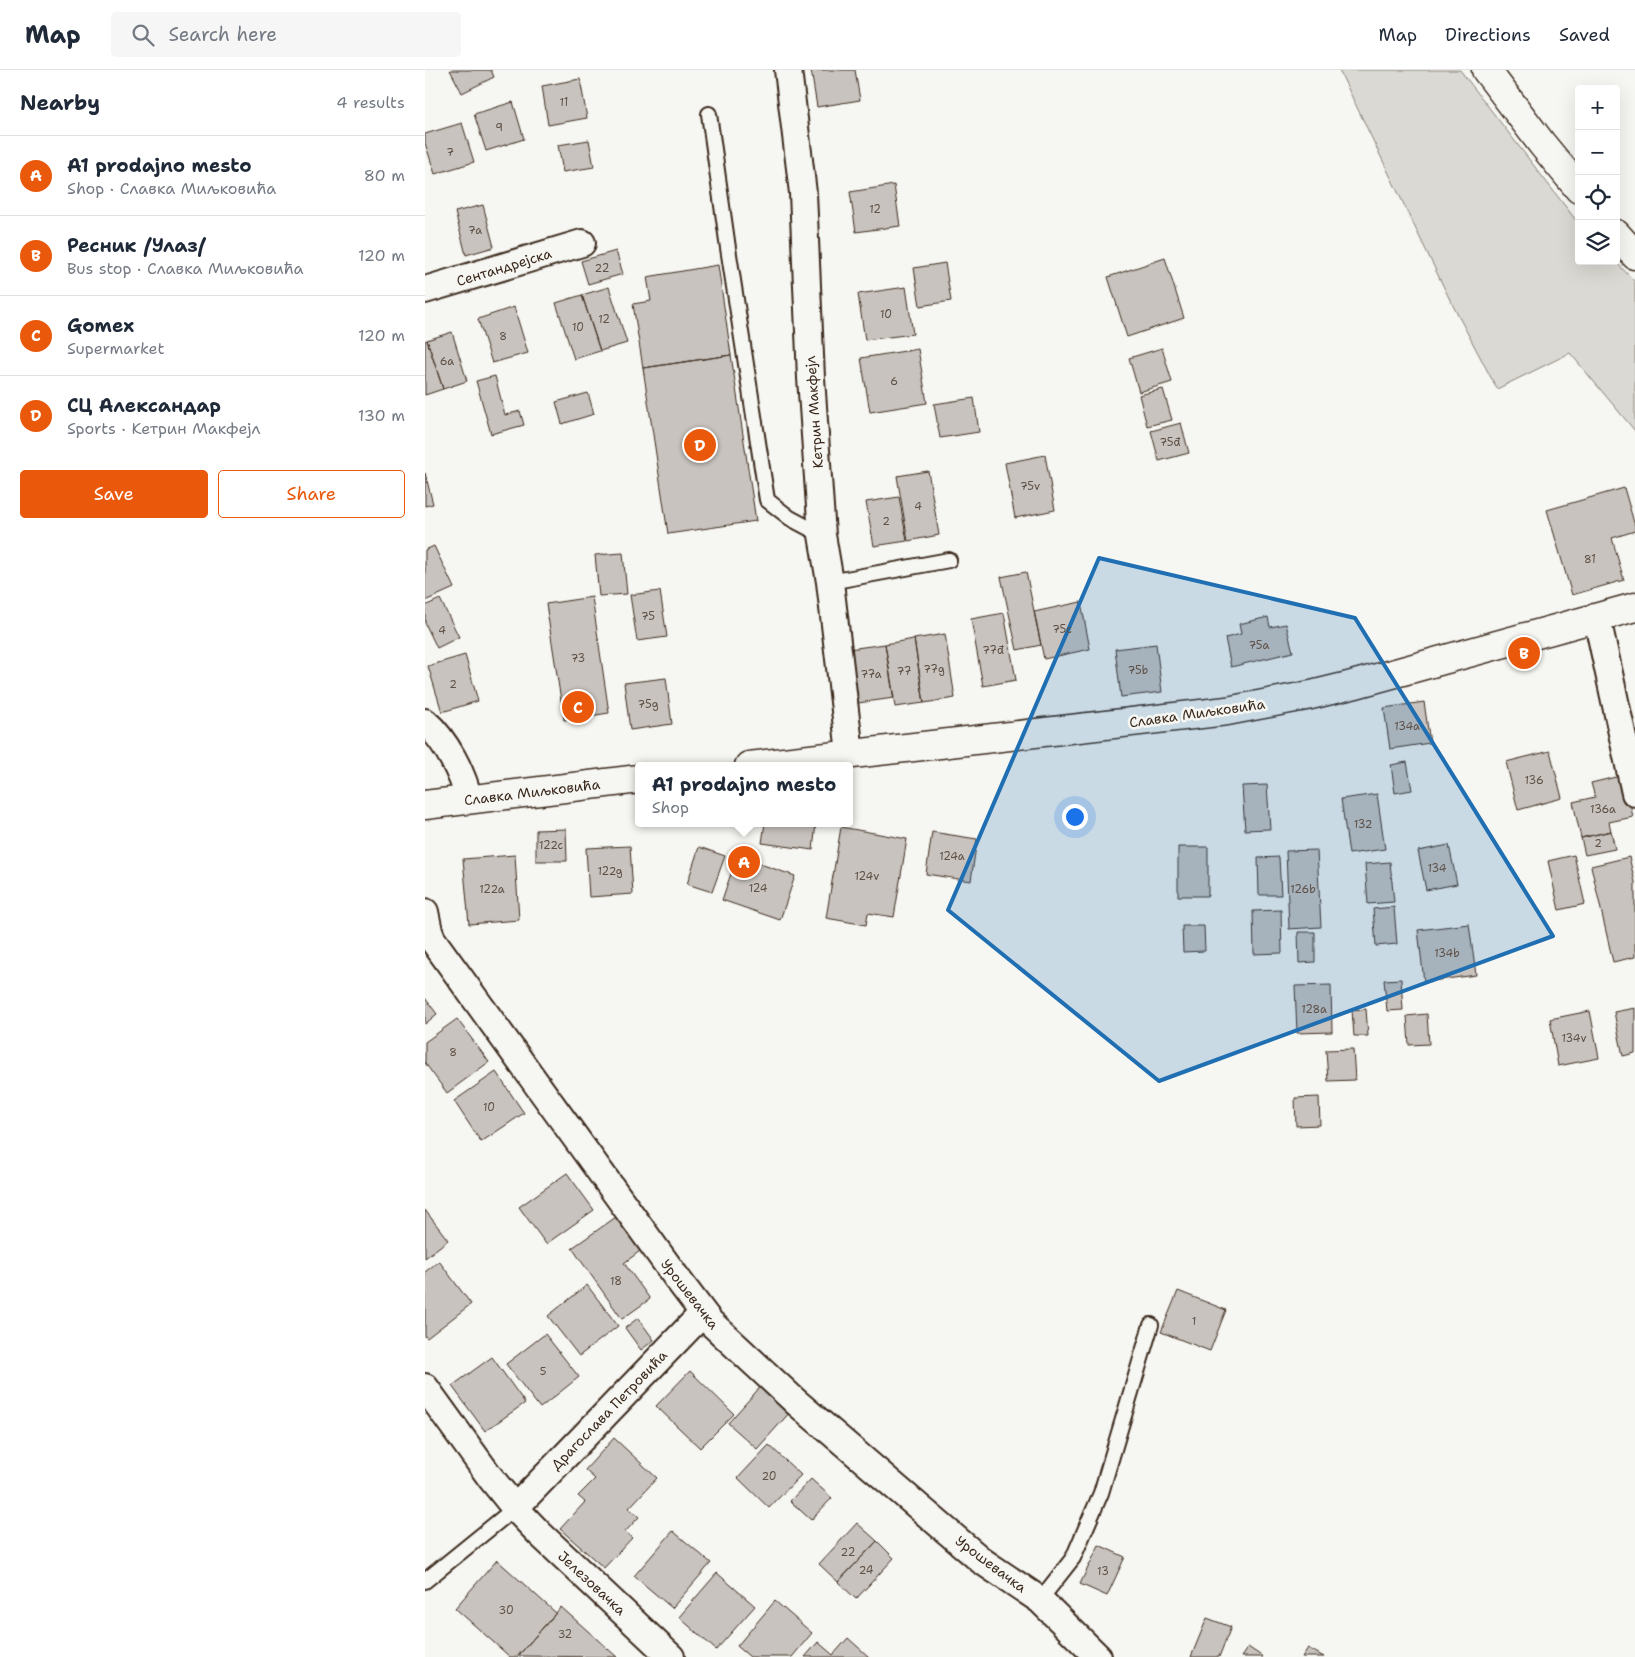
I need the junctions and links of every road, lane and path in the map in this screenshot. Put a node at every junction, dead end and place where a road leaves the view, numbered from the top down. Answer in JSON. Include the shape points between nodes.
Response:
{"nodes":[{"id":1,"x":788,"y":70,"type":"edge"},
{"id":2,"x":1486,"y":70,"type":"edge"},
{"id":3,"x":709,"y":114,"type":"dead end"},
{"id":4,"x":1575,"y":184,"type":"edge"},
{"id":5,"x":1620,"y":238,"type":"edge"},
{"id":6,"x":582,"y":243,"type":"dead end"},
{"id":7,"x":1635,"y":255,"type":"edge"},
{"id":8,"x":425,"y":290,"type":"edge"},
{"id":9,"x":823,"y":535,"type":"junction"},
{"id":10,"x":949,"y":560,"type":"dead end"},
{"id":11,"x":829,"y":582,"type":"junction"},
{"id":12,"x":1635,"y":607,"type":"edge"},
{"id":13,"x":1597,"y":618,"type":"junction"},
{"id":14,"x":425,"y":722,"type":"edge"},
{"id":15,"x":850,"y":754,"type":"junction"},
{"id":16,"x":783,"y":762,"type":"edge"},
{"id":17,"x":635,"y":779,"type":"edge"},
{"id":18,"x":1635,"y":793,"type":"edge"},
{"id":19,"x":469,"y":800,"type":"junction"},
{"id":20,"x":425,"y":805,"type":"edge"},
{"id":21,"x":425,"y":912,"type":"edge"},
{"id":22,"x":703,"y":1313,"type":"junction"},
{"id":23,"x":1151,"y":1325,"type":"dead end"},
{"id":24,"x":425,"y":1388,"type":"edge"},
{"id":25,"x":515,"y":1508,"type":"junction"},
{"id":26,"x":426,"y":1579,"type":"edge"},
{"id":27,"x":1040,"y":1600,"type":"junction"},
{"id":28,"x":671,"y":1657,"type":"edge"},
{"id":29,"x":1098,"y":1657,"type":"edge"}],
"edges":[{"from":1,"to":9,"type":"street","name":"Кетрин Макфејл","via":[[803,193],[811,378]]},
{"from":2,"to":4,"type":"street"},
{"from":3,"to":9,"type":"lane","via":[[767,500],[790,518]]},
{"from":5,"to":7,"type":"street"},
{"from":6,"to":8,"type":"street","name":"Сентандрејска"},
{"from":9,"to":11,"type":"street","name":"Кетрин Макфејл"},
{"from":10,"to":11,"type":"lane"},
{"from":11,"to":15,"type":"street","name":"Кетрин Макфејл"},
{"from":12,"to":13,"type":"street","name":"Славка Миљковића"},
{"from":13,"to":15,"type":"street","name":"Славка Миљковића","via":[[1352,685],[1245,708]]},
{"from":13,"to":18,"type":"street"},
{"from":14,"to":19,"type":"street","via":[[441,739],[462,774]]},
{"from":15,"to":16,"type":"street","name":"Славка Миљковића"},
{"from":17,"to":19,"type":"street","name":"Славка Миљковића"},
{"from":19,"to":20,"type":"street","name":"Славка Миљковића"},
{"from":21,"to":22,"type":"street","name":"Урошевачка","via":[[432,939]]},
{"from":22,"to":25,"type":"street","name":"Драгослава Петровића"},
{"from":22,"to":27,"type":"street","name":"Урошевачка","via":[[796,1402],[982,1561]]},
{"from":23,"to":27,"type":"lane","name":"Урошевачка","via":[[1101,1493],[1073,1558]]},
{"from":24,"to":25,"type":"street","name":"Јелезовачка"},
{"from":25,"to":26,"type":"lane"},
{"from":25,"to":28,"type":"street","name":"Јелезовачка"},
{"from":27,"to":29,"type":"street","name":"Урошевачка"}]}
